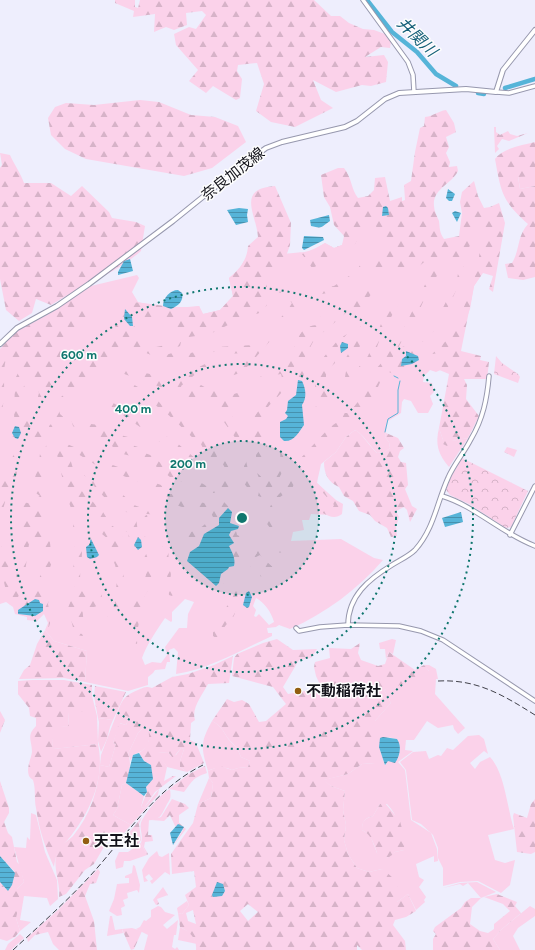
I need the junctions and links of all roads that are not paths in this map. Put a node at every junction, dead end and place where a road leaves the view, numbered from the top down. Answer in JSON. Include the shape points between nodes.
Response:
{"nodes":[{"id":1,"x":363,"y":0,"type":"edge"},
{"id":2,"x":535,"y":30,"type":"edge"},
{"id":3,"x":535,"y":86,"type":"edge"},
{"id":4,"x":414,"y":92,"type":"junction"},
{"id":5,"x":496,"y":92,"type":"junction"},
{"id":6,"x":0,"y":344,"type":"edge"},
{"id":7,"x":489,"y":376,"type":"dead end"},
{"id":8,"x":535,"y":486,"type":"edge"},
{"id":9,"x":442,"y":496,"type":"junction"},
{"id":10,"x":510,"y":535,"type":"junction"},
{"id":11,"x":535,"y":546,"type":"edge"},
{"id":12,"x":348,"y":625,"type":"junction"},
{"id":13,"x":296,"y":628,"type":"dead end"},
{"id":14,"x":535,"y":700,"type":"edge"}],
"edges":[{"from":1,"to":4,"type":"street","via":[[408,62],[413,75]]},
{"from":2,"to":5,"type":"main road","via":[[504,70]]},
{"from":3,"to":5,"type":"street","via":[[509,93]]},
{"from":4,"to":5,"type":"main road","name":"奈良加茂線","via":[[466,89]]},
{"from":4,"to":6,"type":"main road","name":"奈良加茂線","via":[[399,93],[385,98],[357,121],[345,127],[266,148],[89,284],[57,306],[17,328]]},
{"from":7,"to":9,"type":"street","via":[[488,394],[480,420],[471,441],[450,473]]},
{"from":8,"to":10,"type":"street"},
{"from":9,"to":10,"type":"street","via":[[460,503]]},
{"from":9,"to":12,"type":"street","via":[[434,519],[415,550],[384,570],[355,596],[348,611]]},
{"from":10,"to":11,"type":"street"},
{"from":12,"to":13,"type":"street","via":[[299,631]]},
{"from":12,"to":14,"type":"street","via":[[399,626],[431,635]]}]}
